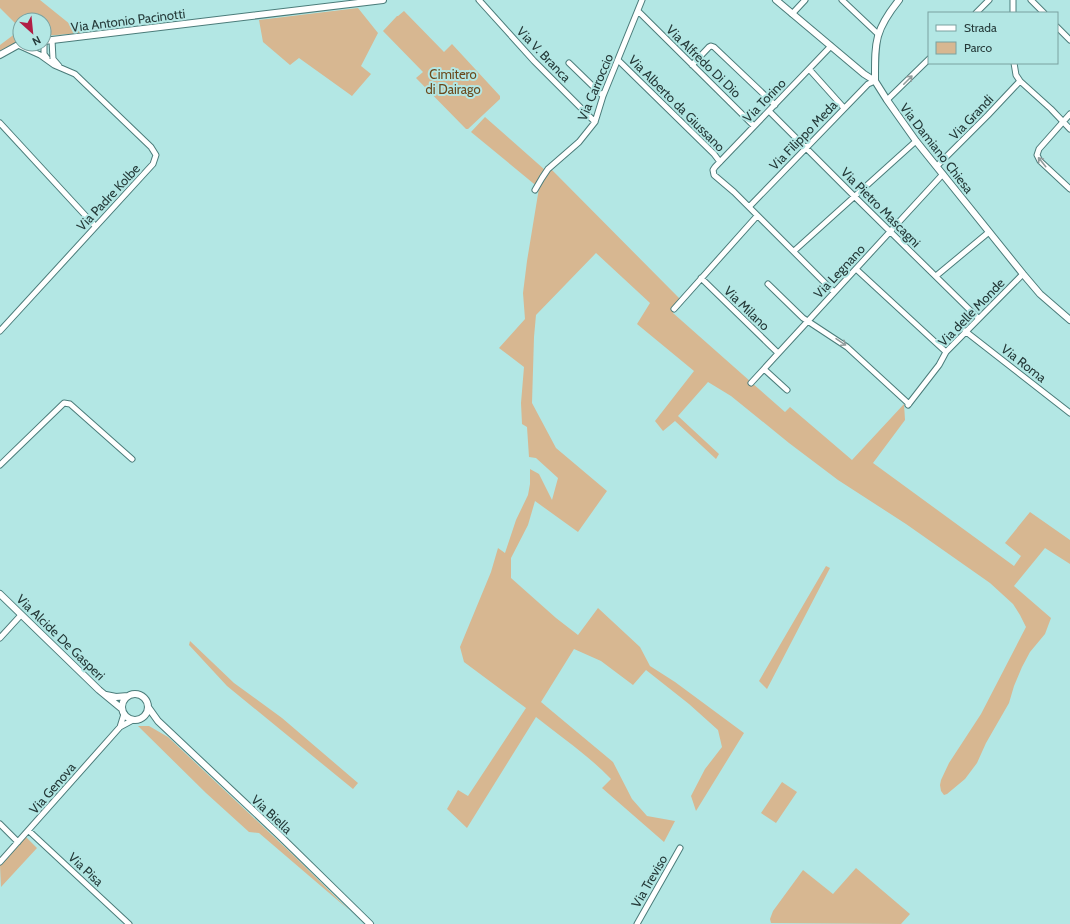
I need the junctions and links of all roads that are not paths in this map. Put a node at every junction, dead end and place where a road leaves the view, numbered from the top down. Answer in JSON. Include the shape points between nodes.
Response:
{"nodes":[{"id":1,"x":382,"y":0,"type":"edge"},
{"id":2,"x":478,"y":0,"type":"edge"},
{"id":3,"x":642,"y":0,"type":"edge"},
{"id":4,"x":776,"y":0,"type":"edge"},
{"id":5,"x":805,"y":0,"type":"edge"},
{"id":6,"x":842,"y":0,"type":"edge"},
{"id":7,"x":899,"y":0,"type":"edge"},
{"id":8,"x":989,"y":0,"type":"edge"},
{"id":9,"x":1013,"y":0,"type":"edge"},
{"id":10,"x":1031,"y":0,"type":"edge"},
{"id":11,"x":357,"y":2,"type":"edge"},
{"id":12,"x":638,"y":11,"type":"junction"},
{"id":13,"x":977,"y":12,"type":"edge"},
{"id":14,"x":1013,"y":12,"type":"edge"},
{"id":15,"x":1043,"y":12,"type":"edge"},
{"id":16,"x":792,"y":14,"type":"junction"},
{"id":17,"x":1058,"y":28,"type":"edge"},
{"id":18,"x":878,"y":34,"type":"junction"},
{"id":19,"x":52,"y":40,"type":"joint"},
{"id":20,"x":1070,"y":40,"type":"edge"},
{"id":21,"x":831,"y":46,"type":"junction"},
{"id":22,"x":12,"y":49,"type":"edge"},
{"id":23,"x":33,"y":52,"type":"edge"},
{"id":24,"x":44,"y":52,"type":"edge"},
{"id":25,"x":0,"y":55,"type":"edge"},
{"id":26,"x":618,"y":60,"type":"junction"},
{"id":27,"x":928,"y":60,"type":"edge"},
{"id":28,"x":48,"y":61,"type":"junction"},
{"id":29,"x":569,"y":63,"type":"dead end"},
{"id":30,"x":1014,"y":64,"type":"edge"},
{"id":31,"x":692,"y":65,"type":"junction"},
{"id":32,"x":59,"y":66,"type":"junction"},
{"id":33,"x":809,"y":69,"type":"junction"},
{"id":34,"x":875,"y":81,"type":"junction"},
{"id":35,"x":1020,"y":81,"type":"junction"},
{"id":36,"x":603,"y":96,"type":"junction"},
{"id":37,"x":887,"y":100,"type":"junction"},
{"id":38,"x":774,"y":105,"type":"junction"},
{"id":39,"x":844,"y":108,"type":"junction"},
{"id":40,"x":769,"y":111,"type":"junction"},
{"id":41,"x":1070,"y":114,"type":"edge"},
{"id":42,"x":595,"y":122,"type":"junction"},
{"id":43,"x":0,"y":123,"type":"edge"},
{"id":44,"x":1063,"y":123,"type":"junction"},
{"id":45,"x":754,"y":126,"type":"junction"},
{"id":46,"x":1070,"y":129,"type":"edge"},
{"id":47,"x":916,"y":141,"type":"junction"},
{"id":48,"x":806,"y":148,"type":"junction"},
{"id":49,"x":720,"y":162,"type":"junction"},
{"id":50,"x":937,"y":166,"type":"junction"},
{"id":51,"x":943,"y":174,"type":"junction"},
{"id":52,"x":1070,"y":189,"type":"edge"},
{"id":53,"x":535,"y":190,"type":"dead end"},
{"id":54,"x":854,"y":197,"type":"junction"},
{"id":55,"x":749,"y":207,"type":"junction"},
{"id":56,"x":758,"y":216,"type":"junction"},
{"id":57,"x":96,"y":226,"type":"junction"},
{"id":58,"x":890,"y":232,"type":"junction"},
{"id":59,"x":989,"y":232,"type":"junction"},
{"id":60,"x":794,"y":251,"type":"junction"},
{"id":61,"x":856,"y":269,"type":"junction"},
{"id":62,"x":1023,"y":274,"type":"junction"},
{"id":63,"x":936,"y":276,"type":"junction"},
{"id":64,"x":701,"y":278,"type":"junction"},
{"id":65,"x":768,"y":284,"type":"dead end"},
{"id":66,"x":834,"y":292,"type":"junction"},
{"id":67,"x":674,"y":309,"type":"dead end"},
{"id":68,"x":1069,"y":317,"type":"edge"},
{"id":69,"x":978,"y":318,"type":"junction"},
{"id":70,"x":808,"y":320,"type":"junction"},
{"id":71,"x":0,"y":331,"type":"edge"},
{"id":72,"x":965,"y":331,"type":"junction"},
{"id":73,"x":946,"y":352,"type":"junction"},
{"id":74,"x":778,"y":353,"type":"junction"},
{"id":75,"x":764,"y":369,"type":"junction"},
{"id":76,"x":751,"y":383,"type":"dead end"},
{"id":77,"x":787,"y":390,"type":"dead end"},
{"id":78,"x":1070,"y":413,"type":"edge"},
{"id":79,"x":132,"y":459,"type":"dead end"},
{"id":80,"x":0,"y":465,"type":"edge"},
{"id":81,"x":0,"y":594,"type":"edge"},
{"id":82,"x":22,"y":614,"type":"junction"},
{"id":83,"x":0,"y":638,"type":"edge"},
{"id":84,"x":106,"y":695,"type":"junction"},
{"id":85,"x":128,"y":696,"type":"junction"},
{"id":86,"x":148,"y":707,"type":"junction"},
{"id":87,"x":123,"y":712,"type":"junction"},
{"id":88,"x":143,"y":718,"type":"junction"},
{"id":89,"x":133,"y":720,"type":"junction"},
{"id":90,"x":158,"y":721,"type":"junction"},
{"id":91,"x":120,"y":727,"type":"junction"},
{"id":92,"x":0,"y":824,"type":"edge"},
{"id":93,"x":29,"y":831,"type":"junction"},
{"id":94,"x":18,"y":842,"type":"junction"},
{"id":95,"x":680,"y":848,"type":"dead end"},
{"id":96,"x":0,"y":862,"type":"edge"},
{"id":97,"x":129,"y":924,"type":"edge"},
{"id":98,"x":370,"y":924,"type":"edge"},
{"id":99,"x":637,"y":924,"type":"edge"}],
"edges":[{"from":1,"to":11,"type":"street","name":"Via Antonio Pacinotti"},
{"from":2,"to":42,"type":"street","name":"Via V. Branca"},
{"from":3,"to":12,"type":"street","name":"Via Carroccio"},
{"from":4,"to":16,"type":"street","name":"Via Damiano Chiesa"},
{"from":5,"to":16,"type":"street"},
{"from":6,"to":18,"type":"street"},
{"from":7,"to":18,"type":"street","via":[[886,17]]},
{"from":8,"to":13,"type":"street"},
{"from":9,"to":14,"type":"street"},
{"from":10,"to":15,"type":"street"},
{"from":11,"to":19,"type":"street","name":"Via Antonio Pacinotti"},
{"from":12,"to":26,"type":"street","name":"Via Carroccio"},
{"from":12,"to":31,"type":"street","name":"Via Alfredo Di Dio"},
{"from":16,"to":21,"type":"street","name":"Via Damiano Chiesa"},
{"from":17,"to":20,"type":"street"},
{"from":18,"to":34,"type":"street","via":[[874,56]]},
{"from":19,"to":32,"type":"street","via":[[53,60]]},
{"from":21,"to":33,"type":"street","name":"Via Torino"},
{"from":21,"to":34,"type":"street","name":"Via Damiano Chiesa"},
{"from":22,"to":25,"type":"street"},
{"from":23,"to":28,"type":"street","name":"Via Padre Kolbe"},
{"from":24,"to":28,"type":"street"},
{"from":26,"to":36,"type":"street","name":"Via Carroccio"},
{"from":26,"to":49,"type":"street","name":"Via Alberto da Giussano"},
{"from":37,"to":27,"type":"street","one_way":true},
{"from":28,"to":32,"type":"street","name":"Via Padre Kolbe"},
{"from":29,"to":36,"type":"street"},
{"from":30,"to":35,"type":"street"},
{"from":31,"to":38,"type":"street","via":[[709,47],[714,47]]},
{"from":31,"to":45,"type":"street","name":"Via Alfredo Di Dio"},
{"from":32,"to":57,"type":"street","name":"Via Padre Kolbe","via":[[75,74],[151,147],[156,155],[153,164]]},
{"from":33,"to":38,"type":"street","name":"Via Torino"},
{"from":33,"to":39,"type":"street"},
{"from":34,"to":37,"type":"street","name":"Via Damiano Chiesa"},
{"from":34,"to":39,"type":"street","name":"Via Filippo Meda","via":[[868,84]]},
{"from":35,"to":44,"type":"street"},
{"from":35,"to":50,"type":"street","name":"Via Grandi"},
{"from":36,"to":42,"type":"street","name":"Via Carroccio"},
{"from":37,"to":47,"type":"street","name":"Via Damiano Chiesa"},
{"from":38,"to":40,"type":"street","name":"Via Torino"},
{"from":39,"to":48,"type":"street","name":"Via Filippo Meda"},
{"from":40,"to":45,"type":"street","name":"Via Torino"},
{"from":40,"to":48,"type":"street","name":"Via Pietro Mascagni"},
{"from":41,"to":44,"type":"street"},
{"from":42,"to":53,"type":"street","name":"Via Carroccio","via":[[579,142],[548,169]]},
{"from":43,"to":57,"type":"street"},
{"from":44,"to":46,"type":"street"},
{"from":52,"to":44,"type":"street","one_way":true,"via":[[1040,161],[1037,155],[1039,149]]},
{"from":45,"to":49,"type":"street","name":"Via Torino"},
{"from":47,"to":50,"type":"street","name":"Via Damiano Chiesa"},
{"from":47,"to":54,"type":"street"},
{"from":48,"to":54,"type":"street","name":"Via Pietro Mascagni"},
{"from":48,"to":55,"type":"street","name":"Via Filippo Meda"},
{"from":49,"to":55,"type":"street","name":"Via Torino","via":[[713,170],[714,175]]},
{"from":50,"to":51,"type":"street","name":"Via Damiano Chiesa"},
{"from":51,"to":58,"type":"street","name":"Via Legnano"},
{"from":51,"to":59,"type":"street","name":"Via Damiano Chiesa"},
{"from":54,"to":58,"type":"street","name":"Via Pietro Mascagni"},
{"from":54,"to":60,"type":"street"},
{"from":55,"to":56,"type":"street"},
{"from":56,"to":60,"type":"street"},
{"from":56,"to":64,"type":"street"},
{"from":57,"to":71,"type":"street","name":"Via Padre Kolbe"},
{"from":58,"to":61,"type":"street","name":"Via Legnano"},
{"from":58,"to":63,"type":"street","name":"Via Pietro Mascagni"},
{"from":59,"to":62,"type":"street","name":"Via Damiano Chiesa"},
{"from":59,"to":63,"type":"street"},
{"from":60,"to":66,"type":"street"},
{"from":61,"to":66,"type":"street","name":"Via Legnano"},
{"from":61,"to":73,"type":"street"},
{"from":62,"to":68,"type":"street","name":"Via Damiano Chiesa","via":[[1040,294]]},
{"from":62,"to":69,"type":"street","name":"Via delle Monde"},
{"from":63,"to":69,"type":"street","name":"Via Pietro Mascagni"},
{"from":64,"to":67,"type":"street"},
{"from":64,"to":74,"type":"street","name":"Via Milano"},
{"from":65,"to":70,"type":"street"},
{"from":66,"to":70,"type":"street","name":"Via Legnano"},
{"from":69,"to":72,"type":"street","name":"Via delle Monde"},
{"from":70,"to":73,"type":"street","name":"Via delle Monde","one_way":true,"via":[[847,347],[909,404]]},
{"from":70,"to":74,"type":"street","name":"Via Legnano"},
{"from":72,"to":73,"type":"street","name":"Via delle Monde"},
{"from":72,"to":78,"type":"street","name":"Via Roma"},
{"from":74,"to":75,"type":"street","name":"Via Legnano"},
{"from":75,"to":76,"type":"street","name":"Via Legnano"},
{"from":75,"to":77,"type":"street"},
{"from":79,"to":80,"type":"street","via":[[70,404],[64,403]]},
{"from":81,"to":82,"type":"street","name":"Via Alcide De Gasperi"},
{"from":82,"to":83,"type":"street"},
{"from":82,"to":84,"type":"street","name":"Via Alcide De Gasperi"},
{"from":84,"to":85,"type":"street","name":"Via Alcide De Gasperi"},
{"from":84,"to":87,"type":"street","name":"Via Alcide De Gasperi"},
{"from":85,"to":86,"type":"street","via":[[140,695],[146,700]]},
{"from":85,"to":87,"type":"street","via":[[123,702]]},
{"from":86,"to":88,"type":"street"},
{"from":86,"to":90,"type":"street","name":"Via Biella"},
{"from":87,"to":89,"type":"street","via":[[126,717]]},
{"from":87,"to":91,"type":"street","name":"Via Genova"},
{"from":88,"to":89,"type":"street"},
{"from":88,"to":90,"type":"street"},
{"from":89,"to":91,"type":"street","name":"Via Genova"},
{"from":90,"to":98,"type":"street","name":"Via Biella"},
{"from":91,"to":93,"type":"street","name":"Via Genova"},
{"from":92,"to":94,"type":"street"},
{"from":93,"to":94,"type":"street","name":"Via Genova"},
{"from":93,"to":97,"type":"street","name":"Via Pisa"},
{"from":94,"to":96,"type":"street","name":"Via Genova"},
{"from":95,"to":99,"type":"street","name":"Via Treviso"}]}
